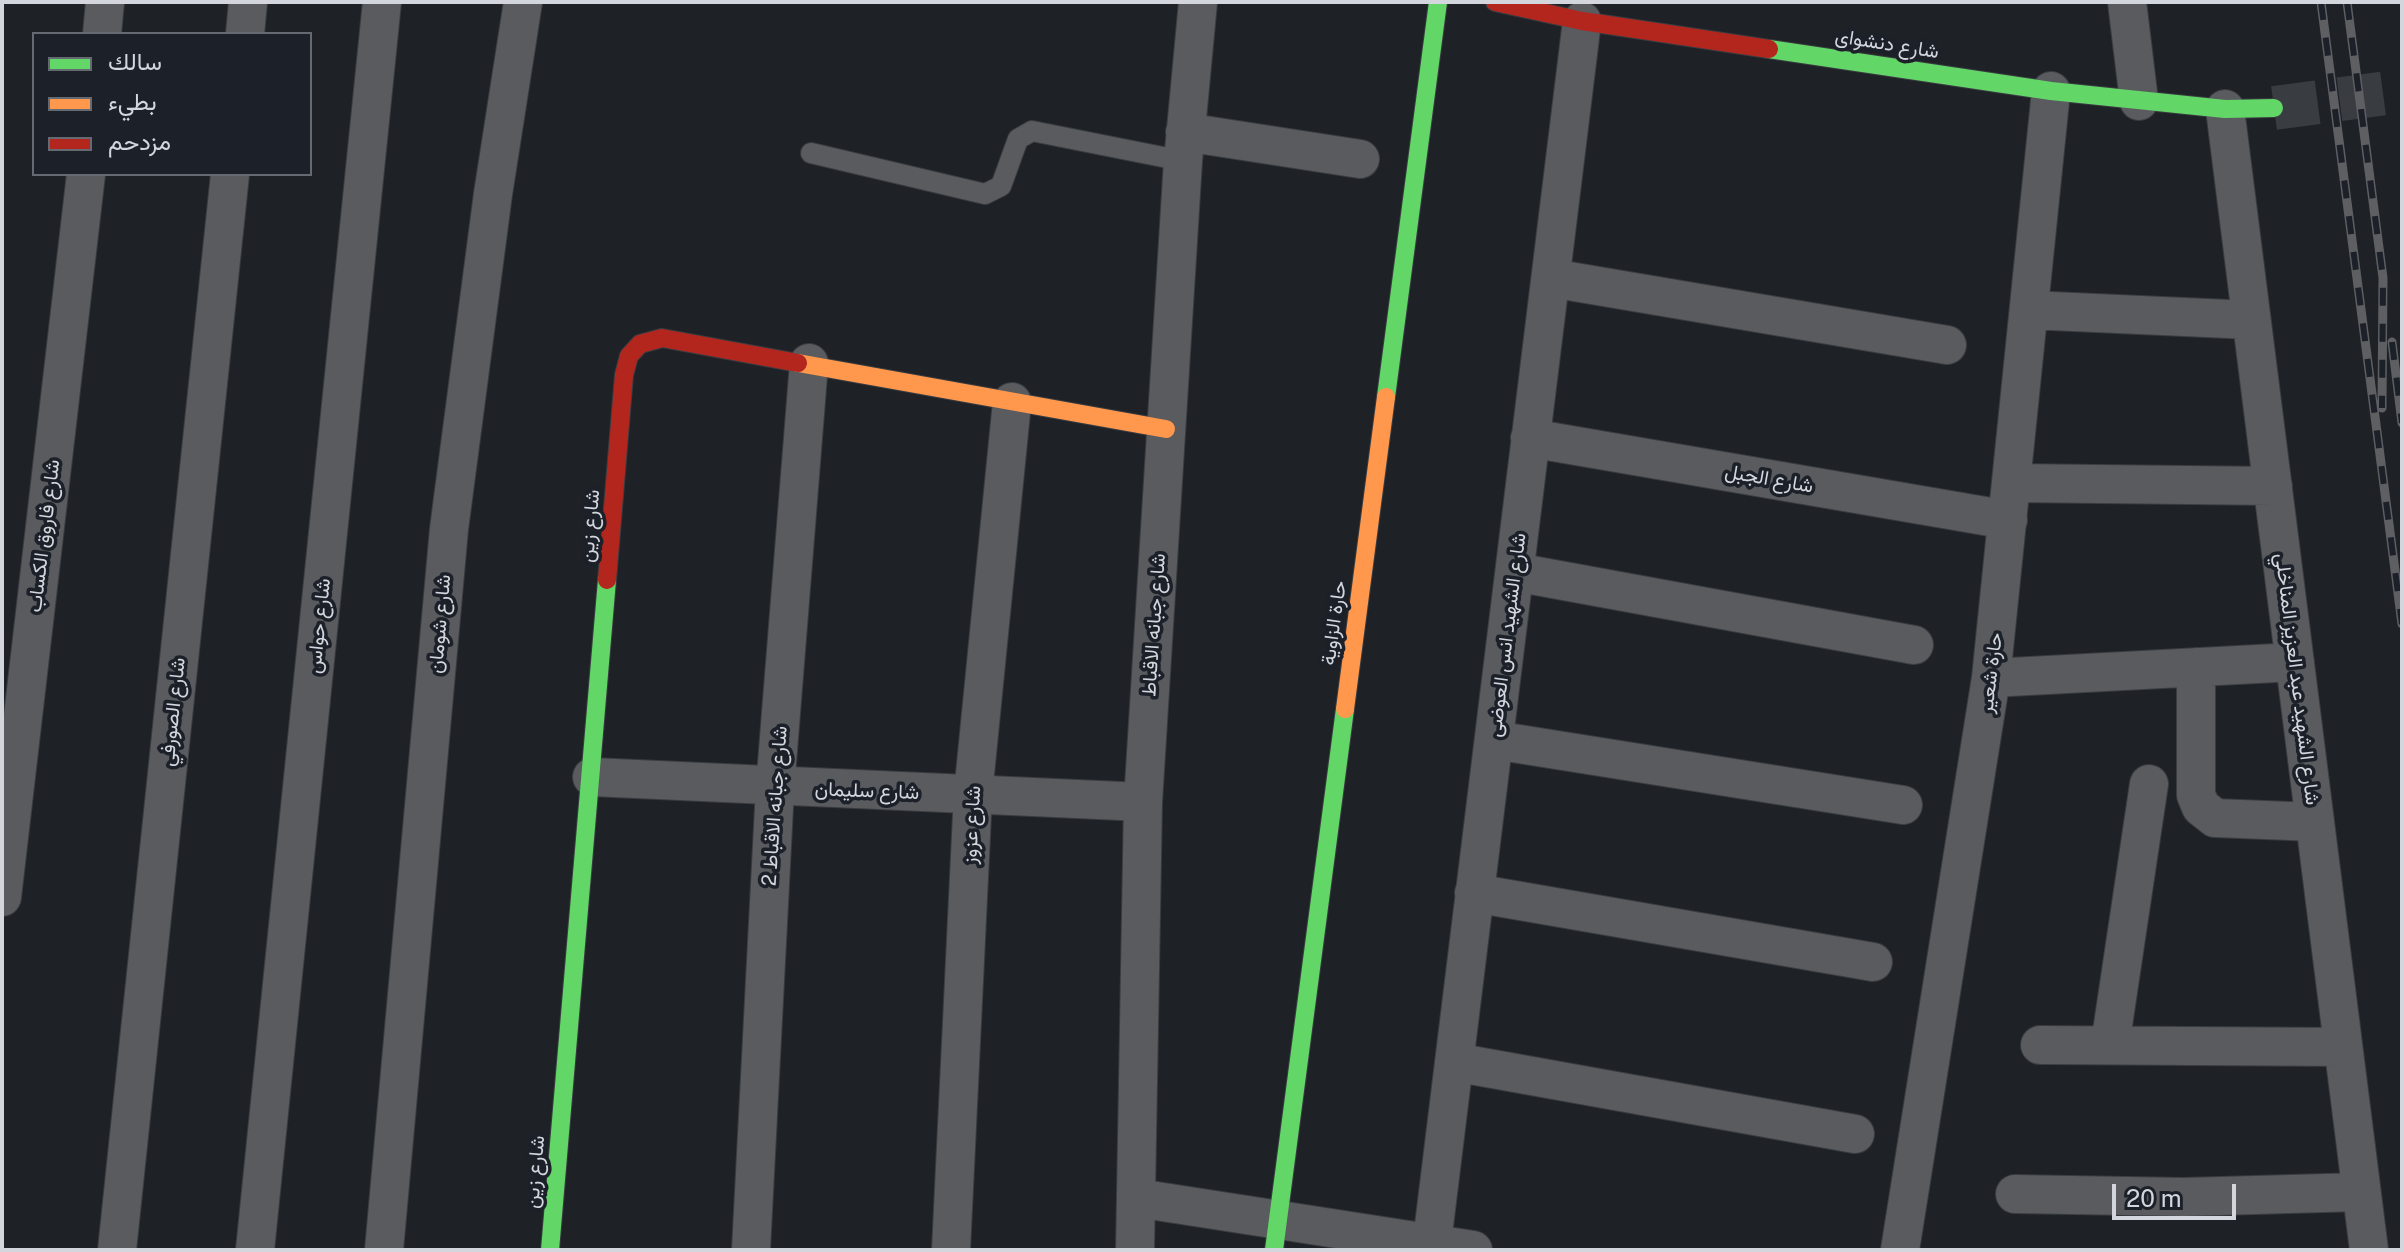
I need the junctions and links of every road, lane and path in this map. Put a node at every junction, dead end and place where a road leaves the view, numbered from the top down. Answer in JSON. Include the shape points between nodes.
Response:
{"nodes":[{"id":1,"x":105,"y":2,"type":"edge"},
{"id":2,"x":248,"y":2,"type":"edge"},
{"id":3,"x":382,"y":2,"type":"edge"},
{"id":4,"x":523,"y":2,"type":"edge"},
{"id":5,"x":1198,"y":2,"type":"edge"},
{"id":6,"x":1438,"y":2,"type":"edge"},
{"id":7,"x":1495,"y":2,"type":"edge"},
{"id":8,"x":2127,"y":2,"type":"edge"},
{"id":9,"x":1538,"y":7,"type":"edge"},
{"id":10,"x":1582,"y":21,"type":"junction"},
{"id":11,"x":102,"y":32,"type":"edge"},
{"id":12,"x":245,"y":32,"type":"edge"},
{"id":13,"x":2051,"y":91,"type":"junction"},
{"id":14,"x":2139,"y":101,"type":"junction"},
{"id":15,"x":2274,"y":108,"type":"tunnel mouth"},
{"id":16,"x":2225,"y":109,"type":"junction"},
{"id":17,"x":1184,"y":147,"type":"junction"},
{"id":18,"x":811,"y":153,"type":"dead end"},
{"id":19,"x":1360,"y":159,"type":"dead end"},
{"id":20,"x":86,"y":176,"type":"edge"},
{"id":21,"x":230,"y":176,"type":"edge"},
{"id":22,"x":1551,"y":278,"type":"junction"},
{"id":23,"x":2029,"y":310,"type":"junction"},
{"id":24,"x":2251,"y":320,"type":"junction"},
{"id":25,"x":1947,"y":345,"type":"dead end"},
{"id":26,"x":809,"y":363,"type":"junction"},
{"id":27,"x":1012,"y":402,"type":"junction"},
{"id":28,"x":1166,"y":429,"type":"junction"},
{"id":29,"x":1530,"y":438,"type":"junction"},
{"id":30,"x":2273,"y":486,"type":"junction"},
{"id":31,"x":2010,"y":501,"type":"junction"},
{"id":32,"x":1515,"y":572,"type":"junction"},
{"id":33,"x":1914,"y":645,"type":"dead end"},
{"id":34,"x":2295,"y":662,"type":"junction"},
{"id":35,"x":2196,"y":667,"type":"junction"},
{"id":36,"x":1991,"y":678,"type":"junction"},
{"id":37,"x":1494,"y":740,"type":"junction"},
{"id":38,"x":592,"y":777,"type":"junction"},
{"id":39,"x":2149,"y":784,"type":"dead end"},
{"id":40,"x":775,"y":788,"type":"junction"},
{"id":41,"x":973,"y":794,"type":"junction"},
{"id":42,"x":1143,"y":802,"type":"junction"},
{"id":43,"x":1903,"y":805,"type":"dead end"},
{"id":44,"x":2315,"y":822,"type":"junction"},
{"id":45,"x":1474,"y":893,"type":"junction"},
{"id":46,"x":2,"y":897,"type":"edge"},
{"id":47,"x":1873,"y":962,"type":"dead end"},
{"id":48,"x":2040,"y":1045,"type":"dead end"},
{"id":49,"x":2110,"y":1045,"type":"junction"},
{"id":50,"x":2343,"y":1047,"type":"junction"},
{"id":51,"x":1454,"y":1062,"type":"junction"},
{"id":52,"x":1855,"y":1134,"type":"dead end"},
{"id":53,"x":2361,"y":1192,"type":"junction"},
{"id":54,"x":2015,"y":1194,"type":"dead end"},
{"id":55,"x":1137,"y":1198,"type":"junction"},
{"id":56,"x":1275,"y":1235,"type":"edge"},
{"id":57,"x":1431,"y":1247,"type":"edge"},
{"id":58,"x":117,"y":1250,"type":"edge"},
{"id":59,"x":255,"y":1250,"type":"edge"},
{"id":60,"x":384,"y":1250,"type":"edge"},
{"id":61,"x":550,"y":1250,"type":"edge"},
{"id":62,"x":751,"y":1250,"type":"edge"},
{"id":63,"x":951,"y":1250,"type":"edge"},
{"id":64,"x":1135,"y":1250,"type":"edge"},
{"id":65,"x":1473,"y":1250,"type":"edge"},
{"id":66,"x":1900,"y":1250,"type":"edge"},
{"id":67,"x":2369,"y":1250,"type":"edge"}],
"edges":[{"from":1,"to":11,"type":"street"},
{"from":2,"to":12,"type":"street"},
{"from":3,"to":59,"type":"street","name":"شارع حواس"},
{"from":4,"to":60,"type":"street","name":"شارع شومان","via":[[449,529]]},
{"from":5,"to":17,"type":"street","name":"شارع جبانه الاقباط"},
{"from":6,"to":56,"type":"street","name":"حارة الزاوية"},
{"from":7,"to":9,"type":"street","name":"شارع دنشواى"},
{"from":8,"to":14,"type":"street"},
{"from":9,"to":10,"type":"street","name":"شارع دنشواى"},
{"from":10,"to":13,"type":"street","name":"شارع دنشواى"},
{"from":10,"to":22,"type":"street","name":"شارع الشهيد انس العوضى"},
{"from":13,"to":14,"type":"street","name":"شارع دنشواى"},
{"from":13,"to":23,"type":"street","name":"حارة شعير"},
{"from":14,"to":16,"type":"street","name":"شارع دنشواى"},
{"from":15,"to":16,"type":"street","name":"شارع دنشواى"},
{"from":16,"to":24,"type":"street","name":"شارع الشهيد عبد العزيز المناخلي"},
{"from":17,"to":18,"type":"lane","via":[[1032,131],[1018,139],[1001,186],[985,194]]},
{"from":17,"to":19,"type":"street"},
{"from":17,"to":28,"type":"street","name":"شارع جبانه الاقباط"},
{"from":20,"to":46,"type":"street","name":"شارع فاروق الكساب"},
{"from":21,"to":58,"type":"street","name":"شارع الصورفي"},
{"from":22,"to":25,"type":"street"},
{"from":22,"to":29,"type":"street","name":"شارع الشهيد انس العوضى"},
{"from":23,"to":24,"type":"street"},
{"from":23,"to":31,"type":"street","name":"حارة شعير"},
{"from":24,"to":30,"type":"street","name":"شارع الشهيد عبد العزيز المناخلي"},
{"from":26,"to":27,"type":"street","name":"شارع زين"},
{"from":26,"to":38,"type":"street","name":"شارع زين","via":[[662,338],[640,344],[629,356]]},
{"from":26,"to":40,"type":"street","name":"شارع جبانه الاقباط 2"},
{"from":27,"to":28,"type":"street","name":"شارع زين"},
{"from":27,"to":41,"type":"street","name":"شارع عزوز"},
{"from":28,"to":42,"type":"street","name":"شارع جبانه الاقباط"},
{"from":29,"to":31,"type":"street","name":"شارع الجبل"},
{"from":29,"to":32,"type":"street","name":"شارع الشهيد انس العوضى"},
{"from":30,"to":31,"type":"street","name":"شارع الجبل"},
{"from":30,"to":34,"type":"street","name":"شارع الشهيد عبد العزيز المناخلي"},
{"from":31,"to":36,"type":"street","name":"حارة شعير"},
{"from":32,"to":33,"type":"street"},
{"from":32,"to":37,"type":"street","name":"شارع الشهيد انس العوضى"},
{"from":34,"to":35,"type":"street"},
{"from":34,"to":44,"type":"street","name":"شارع الشهيد عبد العزيز المناخلي"},
{"from":35,"to":36,"type":"street"},
{"from":35,"to":44,"type":"street","via":[[2196,795],[2201,807],[2215,818]]},
{"from":36,"to":66,"type":"street","name":"حارة شعير"},
{"from":37,"to":43,"type":"street"},
{"from":37,"to":45,"type":"street","name":"شارع الشهيد انس العوضى"},
{"from":38,"to":40,"type":"street","name":"شارع سليمان"},
{"from":38,"to":61,"type":"street","name":"شارع زين"},
{"from":39,"to":49,"type":"street"},
{"from":40,"to":41,"type":"street","name":"شارع سليمان"},
{"from":40,"to":62,"type":"street","name":"شارع جبانه الاقباط 2"},
{"from":41,"to":42,"type":"street","name":"شارع سليمان"},
{"from":41,"to":63,"type":"street","name":"شارع عزوز"},
{"from":42,"to":55,"type":"street","name":"شارع جبانه الاقباط"},
{"from":44,"to":50,"type":"street","name":"شارع الشهيد عبد العزيز المناخلي"},
{"from":45,"to":47,"type":"street"},
{"from":45,"to":51,"type":"street","name":"شارع الشهيد انس العوضى"},
{"from":48,"to":49,"type":"street"},
{"from":49,"to":50,"type":"street"},
{"from":50,"to":53,"type":"street","name":"شارع الشهيد عبد العزيز المناخلي"},
{"from":51,"to":52,"type":"street"},
{"from":51,"to":57,"type":"street","name":"شارع الشهيد انس العوضى"},
{"from":53,"to":54,"type":"street"},
{"from":53,"to":67,"type":"street","name":"شارع الشهيد عبد العزيز المناخلي"},
{"from":55,"to":56,"type":"street"},
{"from":55,"to":64,"type":"street","name":"شارع جبانه الاقباط"},
{"from":56,"to":57,"type":"street"},
{"from":57,"to":65,"type":"street"}]}
